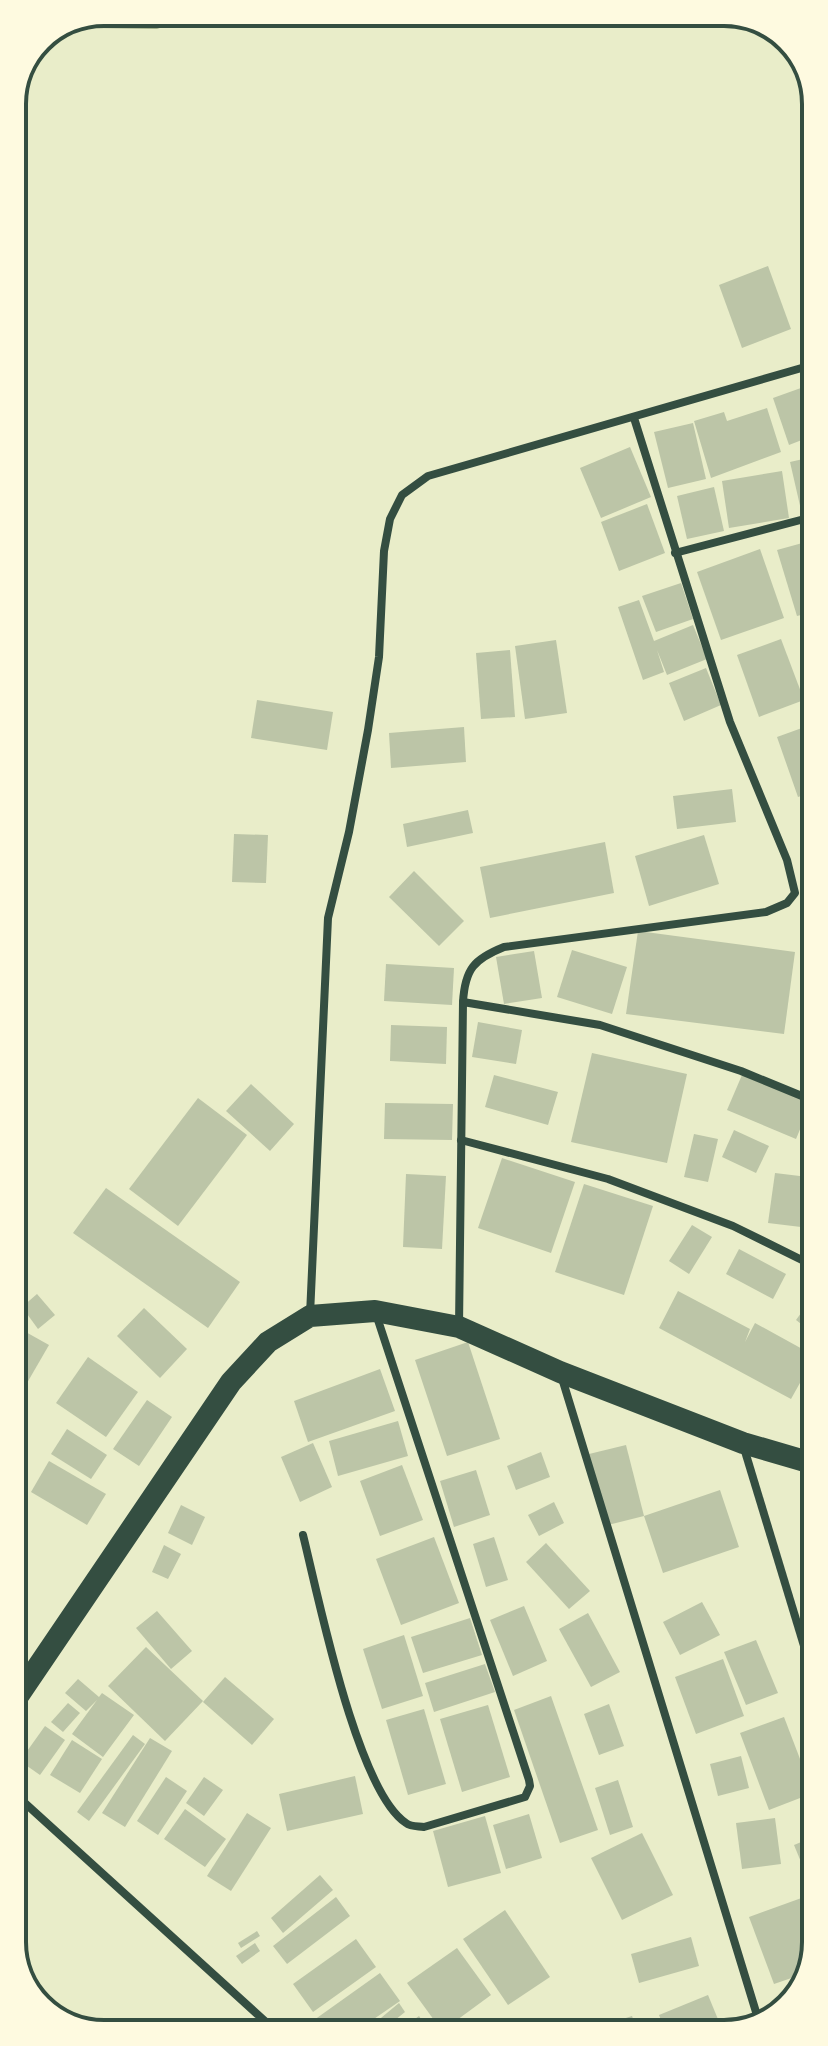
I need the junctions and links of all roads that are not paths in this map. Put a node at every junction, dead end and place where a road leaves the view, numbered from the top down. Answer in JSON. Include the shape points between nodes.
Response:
{"nodes":[{"id":1,"x":802,"y":368,"type":"edge"},
{"id":2,"x":634,"y":418,"type":"junction"},
{"id":3,"x":802,"y":520,"type":"edge"},
{"id":4,"x":675,"y":553,"type":"junction"},
{"id":5,"x":463,"y":1002,"type":"junction"},
{"id":6,"x":802,"y":1096,"type":"edge"},
{"id":7,"x":461,"y":1140,"type":"junction"},
{"id":8,"x":802,"y":1260,"type":"edge"},
{"id":9,"x":375,"y":1311,"type":"junction"},
{"id":10,"x":310,"y":1316,"type":"junction"},
{"id":11,"x":459,"y":1327,"type":"junction"},
{"id":12,"x":560,"y":1372,"type":"junction"},
{"id":13,"x":743,"y":1443,"type":"junction"},
{"id":14,"x":802,"y":1460,"type":"edge"},
{"id":15,"x":303,"y":1535,"type":"dead end"},
{"id":16,"x":802,"y":1639,"type":"edge"},
{"id":17,"x":26,"y":1684,"type":"edge"},
{"id":18,"x":26,"y":1804,"type":"edge"},
{"id":19,"x":756,"y":2013,"type":"edge"},
{"id":20,"x":264,"y":2020,"type":"edge"}],
"edges":[{"from":1,"to":2,"type":"street"},
{"from":2,"to":4,"type":"street"},
{"from":2,"to":10,"type":"street","via":[[428,476],[402,495],[390,519],[368,730],[328,918]]},
{"from":3,"to":4,"type":"street"},
{"from":4,"to":5,"type":"street","via":[[730,722],[787,860],[795,893],[766,912],[504,947],[484,955],[469,971]]},
{"from":5,"to":6,"type":"street","via":[[600,1025]]},
{"from":5,"to":7,"type":"street"},
{"from":7,"to":8,"type":"street","via":[[608,1179],[733,1226]]},
{"from":7,"to":11,"type":"street"},
{"from":9,"to":10,"type":"highway"},
{"from":9,"to":11,"type":"highway"},
{"from":9,"to":15,"type":"street","via":[[529,1780],[525,1797],[424,1827],[398,1816],[375,1782],[339,1680]]},
{"from":10,"to":17,"type":"highway","via":[[268,1342],[231,1382]]},
{"from":11,"to":12,"type":"highway"},
{"from":12,"to":13,"type":"highway"},
{"from":12,"to":19,"type":"street"},
{"from":13,"to":14,"type":"highway"},
{"from":13,"to":16,"type":"street"},
{"from":18,"to":20,"type":"street"}]}
